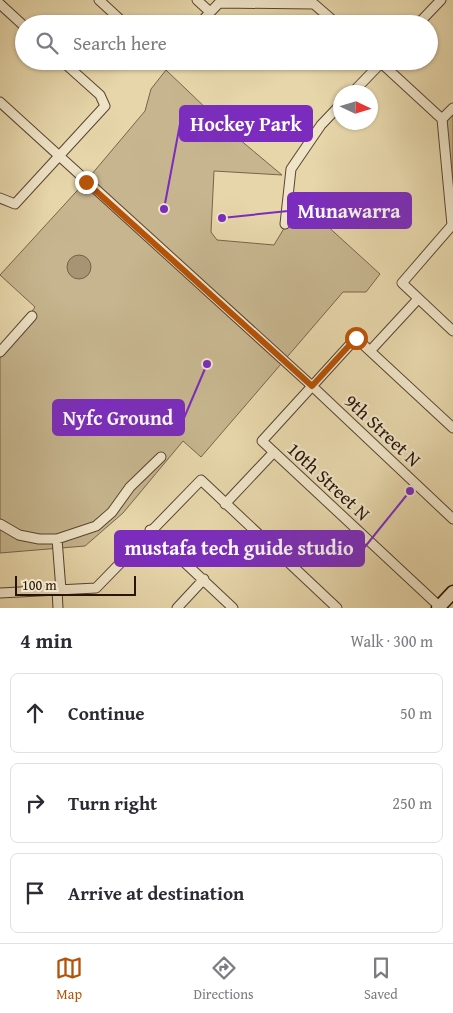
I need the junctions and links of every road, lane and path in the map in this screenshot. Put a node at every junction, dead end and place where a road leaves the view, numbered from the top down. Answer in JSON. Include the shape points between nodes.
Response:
{"nodes":[{"id":1,"x":99,"y":0,"type":"edge"},
{"id":2,"x":198,"y":0,"type":"edge"},
{"id":3,"x":440,"y":0,"type":"edge"},
{"id":4,"x":221,"y":2,"type":"edge"},
{"id":5,"x":316,"y":2,"type":"edge"},
{"id":6,"x":0,"y":4,"type":"edge"},
{"id":7,"x":210,"y":12,"type":"junction"},
{"id":8,"x":115,"y":15,"type":"edge"},
{"id":9,"x":207,"y":15,"type":"edge"},
{"id":10,"x":328,"y":15,"type":"edge"},
{"id":11,"x":426,"y":15,"type":"edge"},
{"id":12,"x":15,"y":18,"type":"edge"},
{"id":13,"x":72,"y":70,"type":"edge"},
{"id":14,"x":374,"y":70,"type":"edge"},
{"id":15,"x":389,"y":70,"type":"edge"},
{"id":16,"x":360,"y":85,"type":"edge"},
{"id":17,"x":0,"y":102,"type":"edge"},
{"id":18,"x":453,"y":108,"type":"edge"},
{"id":19,"x":333,"y":112,"type":"edge"},
{"id":20,"x":442,"y":120,"type":"junction"},
{"id":21,"x":58,"y":157,"type":"junction"},
{"id":22,"x":0,"y":198,"type":"edge"},
{"id":23,"x":285,"y":224,"type":"dead end"},
{"id":24,"x":451,"y":229,"type":"edge"},
{"id":25,"x":418,"y":299,"type":"junction"},
{"id":26,"x":32,"y":316,"type":"dead end"},
{"id":27,"x":453,"y":331,"type":"edge"},
{"id":28,"x":370,"y":351,"type":"junction"},
{"id":29,"x":0,"y":352,"type":"edge"},
{"id":30,"x":312,"y":386,"type":"junction"},
{"id":31,"x":453,"y":428,"type":"edge"},
{"id":32,"x":274,"y":452,"type":"junction"},
{"id":33,"x":161,"y":458,"type":"dead end"},
{"id":34,"x":225,"y":504,"type":"junction"},
{"id":35,"x":453,"y":519,"type":"edge"},
{"id":36,"x":0,"y":524,"type":"edge"},
{"id":37,"x":150,"y":530,"type":"junction"},
{"id":38,"x":57,"y":538,"type":"junction"},
{"id":39,"x":204,"y":579,"type":"junction"},
{"id":40,"x":59,"y":590,"type":"junction"},
{"id":41,"x":453,"y":592,"type":"edge"},
{"id":42,"x":0,"y":593,"type":"edge"},
{"id":43,"x":439,"y":607,"type":"edge"},
{"id":44,"x":58,"y":608,"type":"edge"},
{"id":45,"x":176,"y":608,"type":"edge"},
{"id":46,"x":233,"y":608,"type":"edge"},
{"id":47,"x":337,"y":608,"type":"edge"}],
"edges":[{"from":1,"to":8,"type":"street"},
{"from":2,"to":7,"type":"street"},
{"from":3,"to":11,"type":"street"},
{"from":4,"to":5,"type":"street"},
{"from":4,"to":7,"type":"street"},
{"from":5,"to":10,"type":"street"},
{"from":6,"to":12,"type":"street"},
{"from":7,"to":9,"type":"street"},
{"from":13,"to":21,"type":"street","via":[[100,95],[105,106]]},
{"from":14,"to":16,"type":"street"},
{"from":15,"to":20,"type":"street"},
{"from":17,"to":21,"type":"street","name":"9th Street N"},
{"from":18,"to":20,"type":"street"},
{"from":19,"to":23,"type":"street","via":[[291,169]]},
{"from":20,"to":24,"type":"street"},
{"from":21,"to":22,"type":"street","via":[[16,204]]},
{"from":21,"to":30,"type":"street","name":"9th Street N"},
{"from":24,"to":25,"type":"street","via":[[402,283]]},
{"from":25,"to":27,"type":"street"},
{"from":25,"to":28,"type":"street"},
{"from":26,"to":29,"type":"street"},
{"from":28,"to":30,"type":"street","via":[[356,338]]},
{"from":28,"to":31,"type":"street"},
{"from":30,"to":32,"type":"street","name":"10th Street N","via":[[262,441]]},
{"from":30,"to":35,"type":"street","name":"9th Street N"},
{"from":32,"to":34,"type":"street"},
{"from":32,"to":43,"type":"street","name":"10th Street N"},
{"from":33,"to":38,"type":"street","via":[[96,526]]},
{"from":34,"to":37,"type":"street","via":[[201,480]]},
{"from":34,"to":47,"type":"street"},
{"from":36,"to":38,"type":"street","via":[[19,535]]},
{"from":37,"to":39,"type":"street"},
{"from":37,"to":40,"type":"street","via":[[96,588]]},
{"from":38,"to":40,"type":"street"},
{"from":39,"to":45,"type":"street"},
{"from":39,"to":46,"type":"street"},
{"from":40,"to":42,"type":"street"},
{"from":40,"to":44,"type":"street"},
{"from":41,"to":43,"type":"main road"}]}
